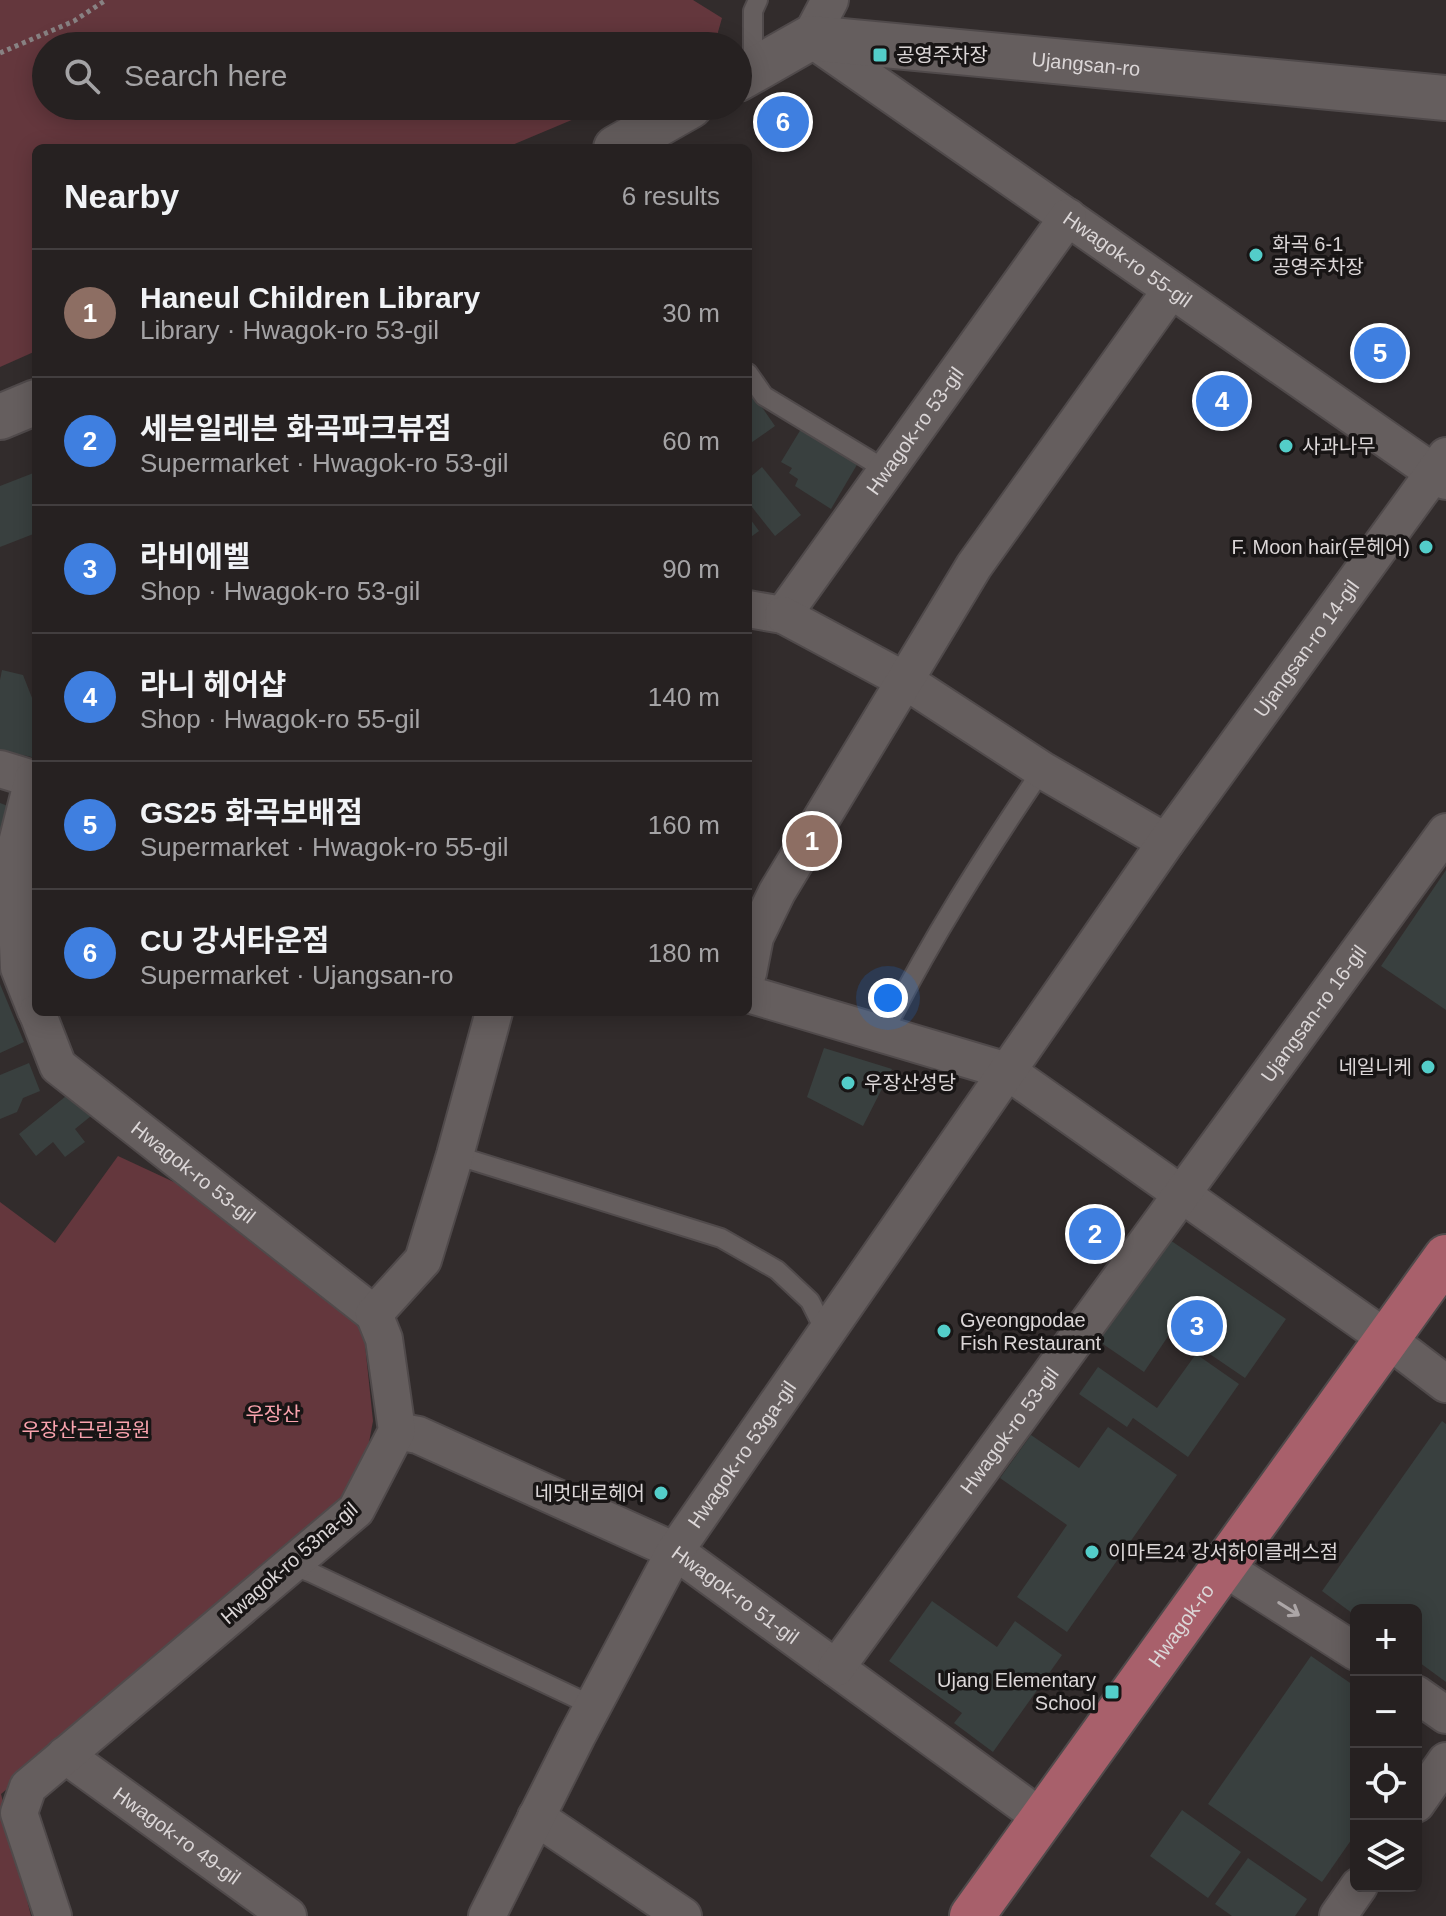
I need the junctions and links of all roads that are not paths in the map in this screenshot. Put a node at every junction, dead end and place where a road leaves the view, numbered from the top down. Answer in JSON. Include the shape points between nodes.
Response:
{"nodes":[{"id":1,"x":758,"y":0,"type":"edge"},
{"id":2,"x":830,"y":0,"type":"edge"},
{"id":3,"x":751,"y":32,"type":"edge"},
{"id":4,"x":810,"y":38,"type":"junction"},
{"id":5,"x":752,"y":72,"type":"edge"},
{"id":6,"x":1446,"y":98,"type":"edge"},
{"id":7,"x":665,"y":120,"type":"edge"},
{"id":8,"x":623,"y":144,"type":"edge"},
{"id":9,"x":1068,"y":217,"type":"junction"},
{"id":10,"x":1171,"y":290,"type":"junction"},
{"id":11,"x":752,"y":379,"type":"edge"},
{"id":12,"x":32,"y":404,"type":"edge"},
{"id":13,"x":0,"y":417,"type":"edge"},
{"id":14,"x":886,"y":470,"type":"junction"},
{"id":15,"x":1442,"y":470,"type":"edge"},
{"id":16,"x":765,"y":612,"type":"edge"},
{"id":17,"x":904,"y":680,"type":"junction"},
{"id":18,"x":1042,"y":770,"type":"junction"},
{"id":19,"x":23,"y":776,"type":"edge"},
{"id":20,"x":1446,"y":832,"type":"edge"},
{"id":21,"x":1166,"y":842,"type":"junction"},
{"id":22,"x":752,"y":952,"type":"edge"},
{"id":23,"x":752,"y":995,"type":"edge"},
{"id":24,"x":32,"y":1001,"type":"edge"},
{"id":25,"x":38,"y":1016,"type":"edge"},
{"id":26,"x":493,"y":1016,"type":"edge"},
{"id":27,"x":883,"y":1034,"type":"junction"},
{"id":28,"x":1007,"y":1071,"type":"junction"},
{"id":29,"x":455,"y":1155,"type":"junction"},
{"id":30,"x":1183,"y":1195,"type":"junction"},
{"id":31,"x":1446,"y":1257,"type":"edge"},
{"id":32,"x":374,"y":1314,"type":"junction"},
{"id":33,"x":826,"y":1333,"type":"junction"},
{"id":34,"x":1387,"y":1339,"type":"junction"},
{"id":35,"x":1446,"y":1384,"type":"edge"},
{"id":36,"x":397,"y":1431,"type":"junction"},
{"id":37,"x":675,"y":1551,"type":"junction"},
{"id":38,"x":291,"y":1565,"type":"junction"},
{"id":39,"x":1223,"y":1567,"type":"junction"},
{"id":40,"x":1350,"y":1648,"type":"edge"},
{"id":41,"x":836,"y":1668,"type":"junction"},
{"id":42,"x":1422,"y":1698,"type":"edge"},
{"id":43,"x":593,"y":1706,"type":"junction"},
{"id":44,"x":1446,"y":1715,"type":"edge"},
{"id":45,"x":65,"y":1755,"type":"junction"},
{"id":46,"x":1446,"y":1761,"type":"edge"},
{"id":47,"x":1422,"y":1795,"type":"edge"},
{"id":48,"x":536,"y":1817,"type":"junction"},
{"id":49,"x":1042,"y":1818,"type":"junction"},
{"id":50,"x":1355,"y":1892,"type":"edge"},
{"id":51,"x":53,"y":1916,"type":"edge"},
{"id":52,"x":288,"y":1916,"type":"edge"},
{"id":53,"x":487,"y":1916,"type":"edge"},
{"id":54,"x":683,"y":1916,"type":"edge"},
{"id":55,"x":972,"y":1916,"type":"edge"},
{"id":56,"x":1338,"y":1916,"type":"edge"}],
"edges":[{"from":1,"to":3,"type":"lane"},
{"from":2,"to":4,"type":"street"},
{"from":4,"to":5,"type":"street"},
{"from":4,"to":6,"type":"street","name":"Ujangsan-ro"},
{"from":4,"to":9,"type":"street","name":"Hwagok-ro 55-gil"},
{"from":7,"to":8,"type":"street"},
{"from":9,"to":10,"type":"street","name":"Hwagok-ro 55-gil"},
{"from":9,"to":14,"type":"street","name":"Hwagok-ro 53-gil"},
{"from":10,"to":15,"type":"street","name":"Hwagok-ro 55-gil"},
{"from":10,"to":17,"type":"street","via":[[974,566]]},
{"from":11,"to":14,"type":"lane","via":[[764,396]]},
{"from":12,"to":13,"type":"street"},
{"from":14,"to":16,"type":"street","name":"Hwagok-ro 53-gil"},
{"from":15,"to":21,"type":"street","name":"Ujangsan-ro 14-gil"},
{"from":16,"to":17,"type":"street"},
{"from":17,"to":18,"type":"street"},
{"from":17,"to":22,"type":"street","via":[[777,892]]},
{"from":18,"to":21,"type":"street"},
{"from":18,"to":27,"type":"lane","via":[[941,927]]},
{"from":19,"to":24,"type":"street","name":"Hwagok-ro 53-gil","via":[[14,855],[19,968]]},
{"from":20,"to":30,"type":"street","name":"Ujangsan-ro 16-gil"},
{"from":21,"to":28,"type":"street","name":"Ujangsan-ro 14-gil"},
{"from":23,"to":27,"type":"street"},
{"from":25,"to":32,"type":"street","name":"Hwagok-ro 53-gil","via":[[58,1066]]},
{"from":26,"to":29,"type":"street"},
{"from":27,"to":28,"type":"street"},
{"from":28,"to":30,"type":"street"},
{"from":28,"to":33,"type":"street","name":"Hwagok-ro 53ga-gil"},
{"from":29,"to":32,"type":"street","via":[[423,1260]]},
{"from":29,"to":33,"type":"lane","via":[[721,1238],[777,1270],[810,1301]]},
{"from":30,"to":34,"type":"street"},
{"from":30,"to":41,"type":"street","name":"Hwagok-ro 53-gil"},
{"from":31,"to":34,"type":"main road","name":"Hwagok-ro"},
{"from":32,"to":36,"type":"street","via":[[384,1339]]},
{"from":33,"to":37,"type":"street","name":"Hwagok-ro 53ga-gil"},
{"from":34,"to":35,"type":"street"},
{"from":34,"to":39,"type":"main road","name":"Hwagok-ro"},
{"from":36,"to":37,"type":"street","name":"Hwagok-ro 51-gil","via":[[418,1435]]},
{"from":36,"to":38,"type":"street","name":"Hwagok-ro 53na-gil","via":[[356,1510]]},
{"from":37,"to":41,"type":"street","name":"Hwagok-ro 51-gil"},
{"from":37,"to":43,"type":"street","name":"Hwagok-ro 53ga-gil"},
{"from":38,"to":43,"type":"lane"},
{"from":38,"to":45,"type":"street","name":"Hwagok-ro 53na-gil"},
{"from":39,"to":40,"type":"street","one_way":true},
{"from":39,"to":49,"type":"main road","name":"Hwagok-ro"},
{"from":41,"to":49,"type":"street","name":"Hwagok-ro 51-gil"},
{"from":42,"to":44,"type":"street"},
{"from":43,"to":48,"type":"street","name":"Hwagok-ro 53ga-gil"},
{"from":45,"to":51,"type":"street","name":"Hwagok-ro 53na-gil","via":[[28,1787],[19,1813]]},
{"from":45,"to":52,"type":"street","name":"Hwagok-ro 49-gil"},
{"from":46,"to":47,"type":"street"},
{"from":48,"to":53,"type":"street","name":"Hwagok-ro 53ga-gil"},
{"from":48,"to":54,"type":"street"},
{"from":49,"to":55,"type":"main road","name":"Hwagok-ro"},
{"from":50,"to":56,"type":"street"}]}
